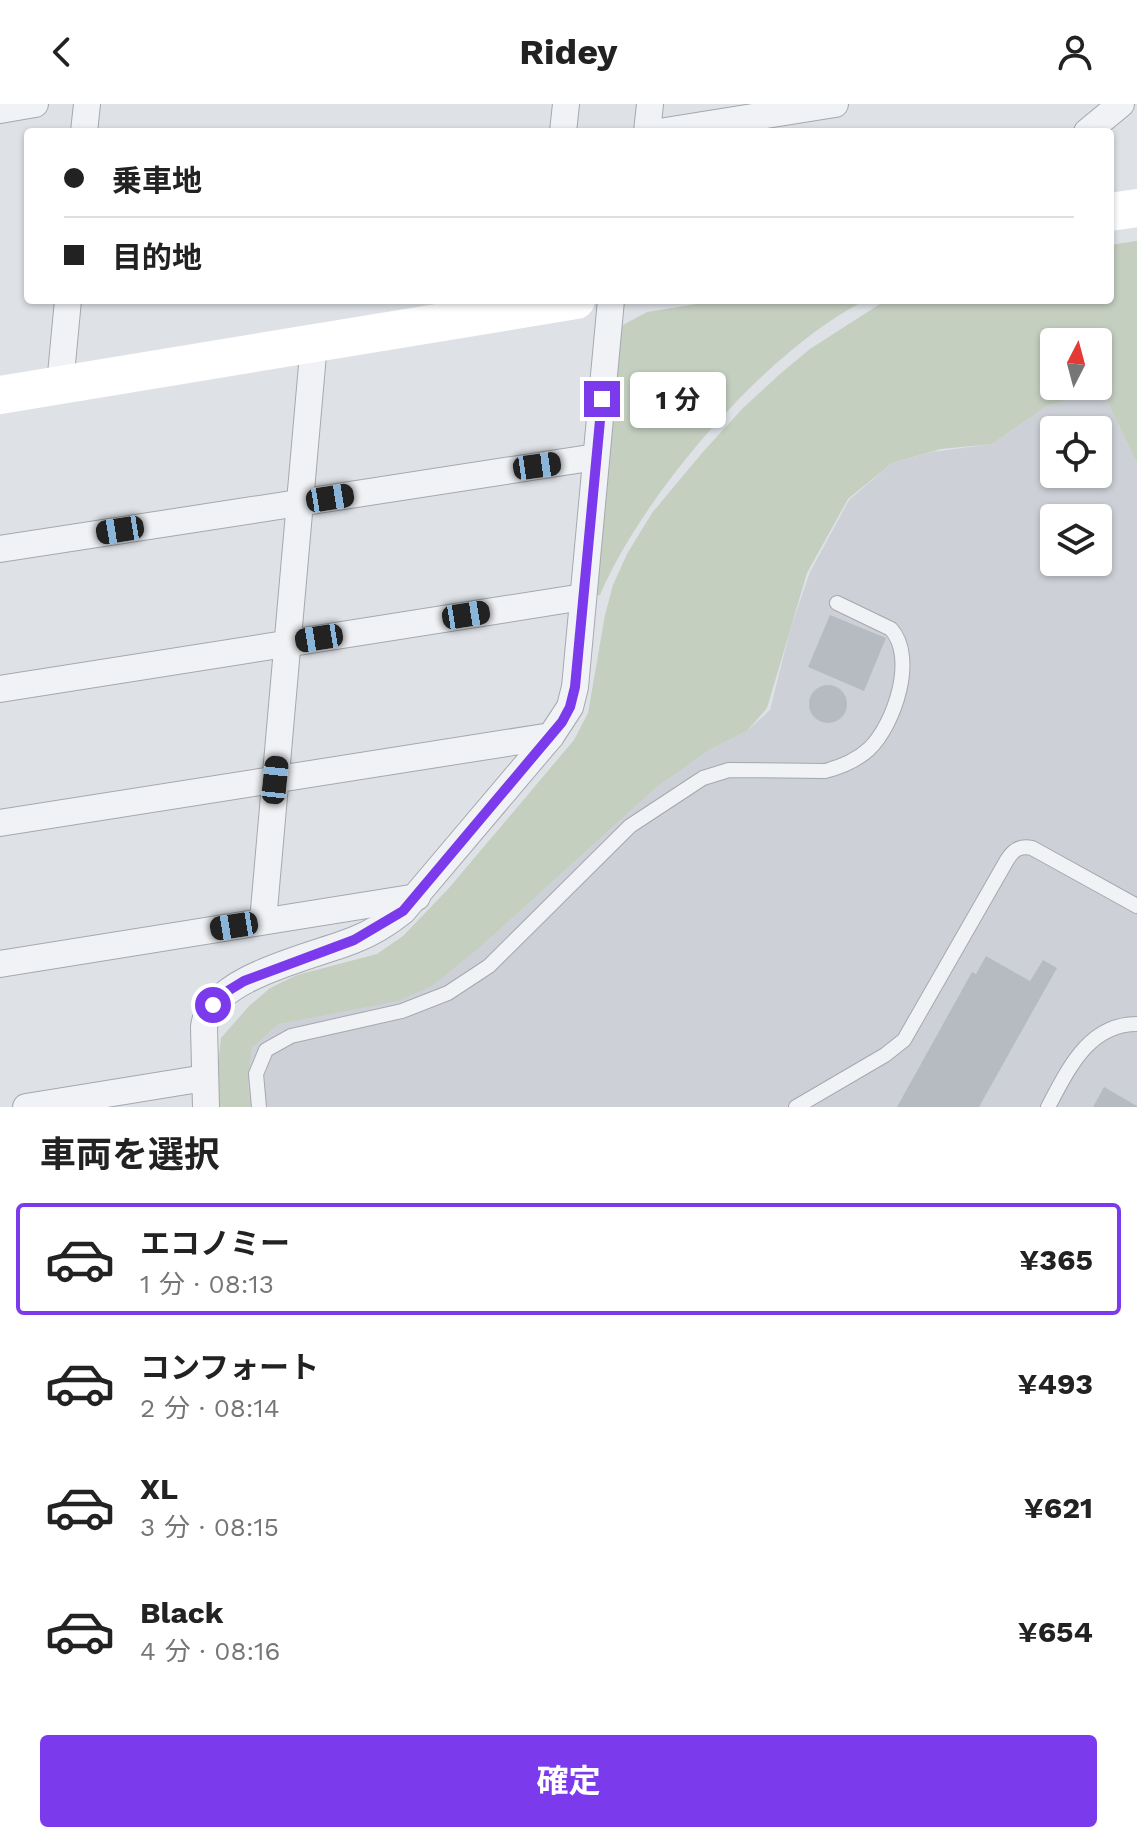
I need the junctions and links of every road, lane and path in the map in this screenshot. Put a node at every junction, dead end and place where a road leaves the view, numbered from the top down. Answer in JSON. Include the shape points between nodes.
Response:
{"nodes":[{"id":1,"x":35,"y":104,"type":"edge"},
{"id":2,"x":87,"y":104,"type":"edge"},
{"id":3,"x":566,"y":104,"type":"edge"},
{"id":4,"x":650,"y":104,"type":"edge"},
{"id":5,"x":835,"y":104,"type":"edge"},
{"id":6,"x":1121,"y":104,"type":"edge"},
{"id":7,"x":0,"y":110,"type":"edge"},
{"id":8,"x":84,"y":128,"type":"edge"},
{"id":9,"x":563,"y":128,"type":"edge"},
{"id":10,"x":647,"y":128,"type":"edge"},
{"id":11,"x":684,"y":128,"type":"edge"},
{"id":12,"x":1092,"y":128,"type":"edge"},
{"id":13,"x":1137,"y":208,"type":"edge"},
{"id":14,"x":1114,"y":211,"type":"edge"},
{"id":15,"x":68,"y":304,"type":"edge"},
{"id":16,"x":552,"y":304,"type":"edge"},
{"id":17,"x":611,"y":304,"type":"edge"},
{"id":18,"x":314,"y":343,"type":"junction"},
{"id":19,"x":60,"y":385,"type":"junction"},
{"id":20,"x":0,"y":395,"type":"edge"},
{"id":21,"x":596,"y":457,"type":"junction"},
{"id":22,"x":300,"y":503,"type":"junction"},
{"id":23,"x":0,"y":549,"type":"edge"},
{"id":24,"x":583,"y":597,"type":"junction"},
{"id":25,"x":837,"y":603,"type":"dead end"},
{"id":26,"x":289,"y":643,"type":"junction"},
{"id":27,"x":0,"y":689,"type":"edge"},
{"id":28,"x":551,"y":736,"type":"junction"},
{"id":29,"x":275,"y":780,"type":"junction"},
{"id":30,"x":0,"y":823,"type":"edge"},
{"id":31,"x":417,"y":897,"type":"junction"},
{"id":32,"x":1137,"y":906,"type":"edge"},
{"id":33,"x":263,"y":921,"type":"junction"},
{"id":34,"x":0,"y":964,"type":"edge"},
{"id":35,"x":1137,"y":1024,"type":"edge"},
{"id":36,"x":205,"y":1078,"type":"junction"},
{"id":37,"x":26,"y":1107,"type":"edge"},
{"id":38,"x":206,"y":1107,"type":"edge"},
{"id":39,"x":259,"y":1107,"type":"edge"},
{"id":40,"x":796,"y":1107,"type":"edge"},
{"id":41,"x":1048,"y":1107,"type":"edge"}],
"edges":[{"from":1,"to":7,"type":"street"},
{"from":2,"to":8,"type":"street"},
{"from":3,"to":9,"type":"street"},
{"from":4,"to":10,"type":"street"},
{"from":5,"to":11,"type":"street"},
{"from":6,"to":12,"type":"street"},
{"from":13,"to":14,"type":"street"},
{"from":15,"to":19,"type":"street"},
{"from":16,"to":18,"type":"street"},
{"from":17,"to":21,"type":"street"},
{"from":18,"to":19,"type":"street"},
{"from":18,"to":22,"type":"street"},
{"from":19,"to":20,"type":"street"},
{"from":21,"to":22,"type":"street"},
{"from":21,"to":24,"type":"street"},
{"from":22,"to":23,"type":"street"},
{"from":22,"to":26,"type":"street"},
{"from":24,"to":26,"type":"street"},
{"from":24,"to":28,"type":"street","via":[[573,700]]},
{"from":25,"to":39,"type":"lane","via":[[891,629],[902,651],[891,717],[867,750],[825,771],[729,770],[703,778],[630,826],[489,966],[448,993],[402,1011],[291,1036],[266,1050],[256,1074]]},
{"from":26,"to":27,"type":"street"},
{"from":26,"to":29,"type":"street"},
{"from":28,"to":29,"type":"street"},
{"from":28,"to":31,"type":"street"},
{"from":29,"to":30,"type":"street"},
{"from":29,"to":33,"type":"street"},
{"from":31,"to":33,"type":"street"},
{"from":31,"to":36,"type":"street","via":[[370,933],[226,992],[205,1019]]},
{"from":32,"to":40,"type":"lane","via":[[1032,848],[1017,849],[904,1040]]},
{"from":33,"to":34,"type":"street"},
{"from":35,"to":41,"type":"lane","via":[[1100,1034],[1080,1052]]},
{"from":36,"to":37,"type":"street"},
{"from":36,"to":38,"type":"street"}]}
